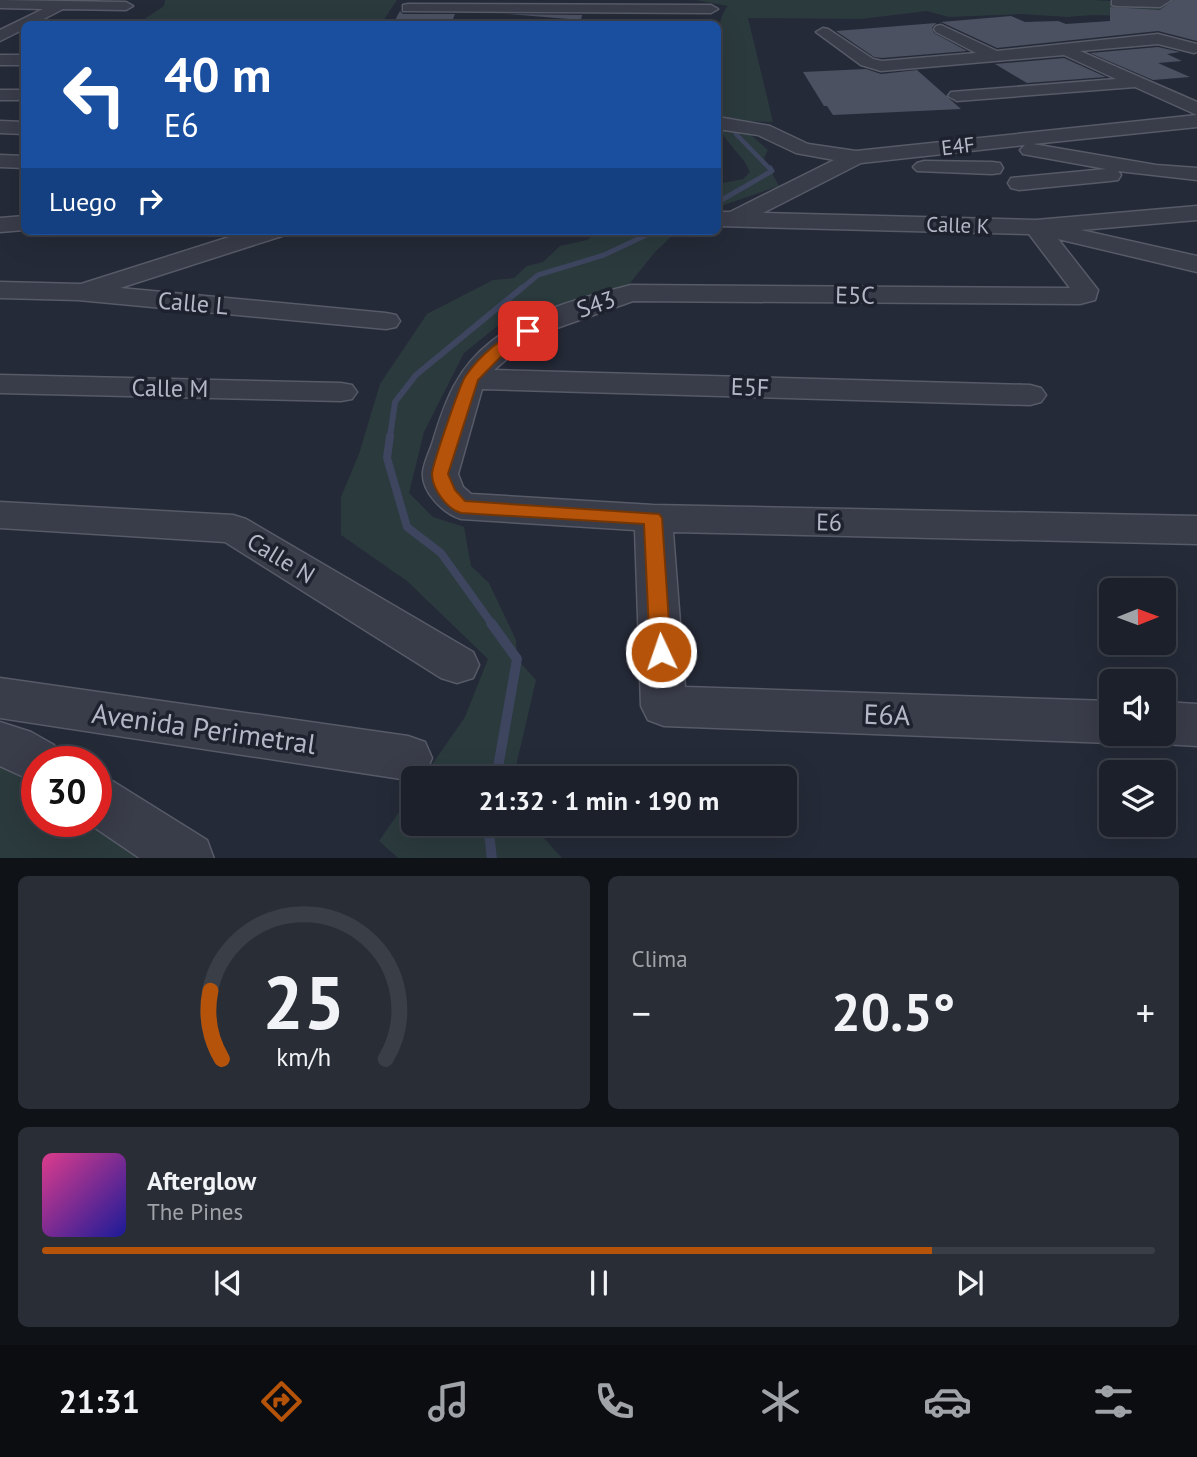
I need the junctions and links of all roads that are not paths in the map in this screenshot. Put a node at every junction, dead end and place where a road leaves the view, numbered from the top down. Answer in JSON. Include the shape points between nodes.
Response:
{"nodes":[{"id":1,"x":1164,"y":0,"type":"edge"},
{"id":2,"x":1117,"y":2,"type":"edge"},
{"id":3,"x":74,"y":3,"type":"edge"},
{"id":4,"x":0,"y":4,"type":"edge"},
{"id":5,"x":521,"y":4,"type":"edge"},
{"id":6,"x":126,"y":6,"type":"dead end"},
{"id":7,"x":408,"y":8,"type":"dead end"},
{"id":8,"x":711,"y":9,"type":"dead end"},
{"id":9,"x":34,"y":21,"type":"edge"},
{"id":10,"x":43,"y":21,"type":"edge"},
{"id":11,"x":514,"y":21,"type":"edge"},
{"id":12,"x":941,"y":29,"type":"dead end"},
{"id":13,"x":9,"y":32,"type":"edge"},
{"id":14,"x":823,"y":32,"type":"dead end"},
{"id":15,"x":0,"y":43,"type":"edge"},
{"id":16,"x":1194,"y":48,"type":"dead end"},
{"id":17,"x":1066,"y":50,"type":"junction"},
{"id":18,"x":994,"y":56,"type":"junction"},
{"id":19,"x":0,"y":60,"type":"edge"},
{"id":20,"x":21,"y":60,"type":"edge"},
{"id":21,"x":1138,"y":82,"type":"junction"},
{"id":22,"x":957,"y":96,"type":"dead end"},
{"id":23,"x":1197,"y":109,"type":"edge"},
{"id":24,"x":1197,"y":121,"type":"edge"},
{"id":25,"x":721,"y":123,"type":"edge"},
{"id":26,"x":0,"y":127,"type":"edge"},
{"id":27,"x":21,"y":128,"type":"edge"},
{"id":28,"x":987,"y":142,"type":"junction"},
{"id":29,"x":0,"y":161,"type":"edge"},
{"id":30,"x":21,"y":162,"type":"edge"},
{"id":31,"x":849,"y":162,"type":"junction"},
{"id":32,"x":1197,"y":166,"type":"edge"},
{"id":33,"x":992,"y":169,"type":"dead end"},
{"id":34,"x":1156,"y":171,"type":"junction"},
{"id":35,"x":1197,"y":174,"type":"edge"},
{"id":36,"x":1019,"y":183,"type":"dead end"},
{"id":37,"x":1197,"y":213,"type":"edge"},
{"id":38,"x":725,"y":219,"type":"edge"},
{"id":39,"x":21,"y":223,"type":"edge"},
{"id":40,"x":0,"y":225,"type":"edge"},
{"id":41,"x":1036,"y":227,"type":"junction"},
{"id":42,"x":260,"y":235,"type":"edge"},
{"id":43,"x":1197,"y":264,"type":"edge"},
{"id":44,"x":0,"y":290,"type":"edge"},
{"id":45,"x":78,"y":292,"type":"junction"},
{"id":46,"x":631,"y":293,"type":"joint"},
{"id":47,"x":386,"y":321,"type":"dead end"},
{"id":48,"x":471,"y":379,"type":"junction"},
{"id":49,"x":0,"y":384,"type":"edge"},
{"id":50,"x":341,"y":392,"type":"dead end"},
{"id":51,"x":1030,"y":395,"type":"dead end"},
{"id":52,"x":461,"y":506,"type":"joint"},
{"id":53,"x":0,"y":515,"type":"edge"},
{"id":54,"x":653,"y":518,"type":"junction"},
{"id":55,"x":1197,"y":530,"type":"edge"},
{"id":56,"x":457,"y":665,"type":"dead end"},
{"id":57,"x":0,"y":698,"type":"edge"},
{"id":58,"x":1099,"y":722,"type":"edge"},
{"id":59,"x":1176,"y":723,"type":"edge"},
{"id":60,"x":1197,"y":724,"type":"edge"},
{"id":61,"x":0,"y":744,"type":"edge"},
{"id":62,"x":21,"y":751,"type":"edge"},
{"id":63,"x":408,"y":758,"type":"dead end"},
{"id":64,"x":112,"y":809,"type":"edge"},
{"id":65,"x":186,"y":858,"type":"edge"}],
"edges":[{"from":1,"to":2,"type":"street"},
{"from":3,"to":4,"type":"street"},
{"from":3,"to":6,"type":"street"},
{"from":3,"to":9,"type":"street"},
{"from":3,"to":10,"type":"street"},
{"from":5,"to":7,"type":"street"},
{"from":5,"to":8,"type":"street"},
{"from":5,"to":11,"type":"street"},
{"from":12,"to":18,"type":"street"},
{"from":13,"to":15,"type":"street"},
{"from":14,"to":18,"type":"street","via":[[877,65]]},
{"from":16,"to":17,"type":"street","via":[[1158,39]]},
{"from":17,"to":18,"type":"street"},
{"from":17,"to":21,"type":"street"},
{"from":19,"to":20,"type":"street"},
{"from":21,"to":22,"type":"street"},
{"from":21,"to":23,"type":"street"},
{"from":24,"to":28,"type":"street","name":"E4F"},
{"from":25,"to":31,"type":"street","via":[[763,130],[803,149]]},
{"from":26,"to":27,"type":"street"},
{"from":28,"to":31,"type":"street","name":"E4F"},
{"from":28,"to":34,"type":"street"},
{"from":29,"to":30,"type":"street"},
{"from":31,"to":33,"type":"street"},
{"from":31,"to":38,"type":"street","name":"E4F"},
{"from":32,"to":34,"type":"street"},
{"from":34,"to":35,"type":"street"},
{"from":34,"to":36,"type":"street"},
{"from":37,"to":41,"type":"street","name":"Calle K"},
{"from":38,"to":41,"type":"street","name":"Calle K"},
{"from":39,"to":40,"type":"street"},
{"from":41,"to":43,"type":"street"},
{"from":41,"to":46,"type":"street","name":"E5C","via":[[1085,294]]},
{"from":42,"to":45,"type":"street"},
{"from":44,"to":45,"type":"street","name":"Calle L"},
{"from":45,"to":47,"type":"street","name":"Calle L"},
{"from":46,"to":48,"type":"street","name":"S43","via":[[586,306],[509,340]]},
{"from":48,"to":51,"type":"street","name":"E5F"},
{"from":48,"to":52,"type":"street","name":"S43","via":[[440,474],[448,493]]},
{"from":49,"to":50,"type":"street","name":"Calle M"},
{"from":52,"to":54,"type":"street","name":"E6"},
{"from":53,"to":56,"type":"street","name":"Calle N","via":[[233,528]]},
{"from":54,"to":55,"type":"street","name":"E6"},
{"from":54,"to":58,"type":"street","name":"E6A","via":[[664,706]]},
{"from":57,"to":63,"type":"street","name":"Avenida Perimetral"},
{"from":59,"to":60,"type":"street"},
{"from":61,"to":62,"type":"street"},
{"from":64,"to":65,"type":"street"}]}
